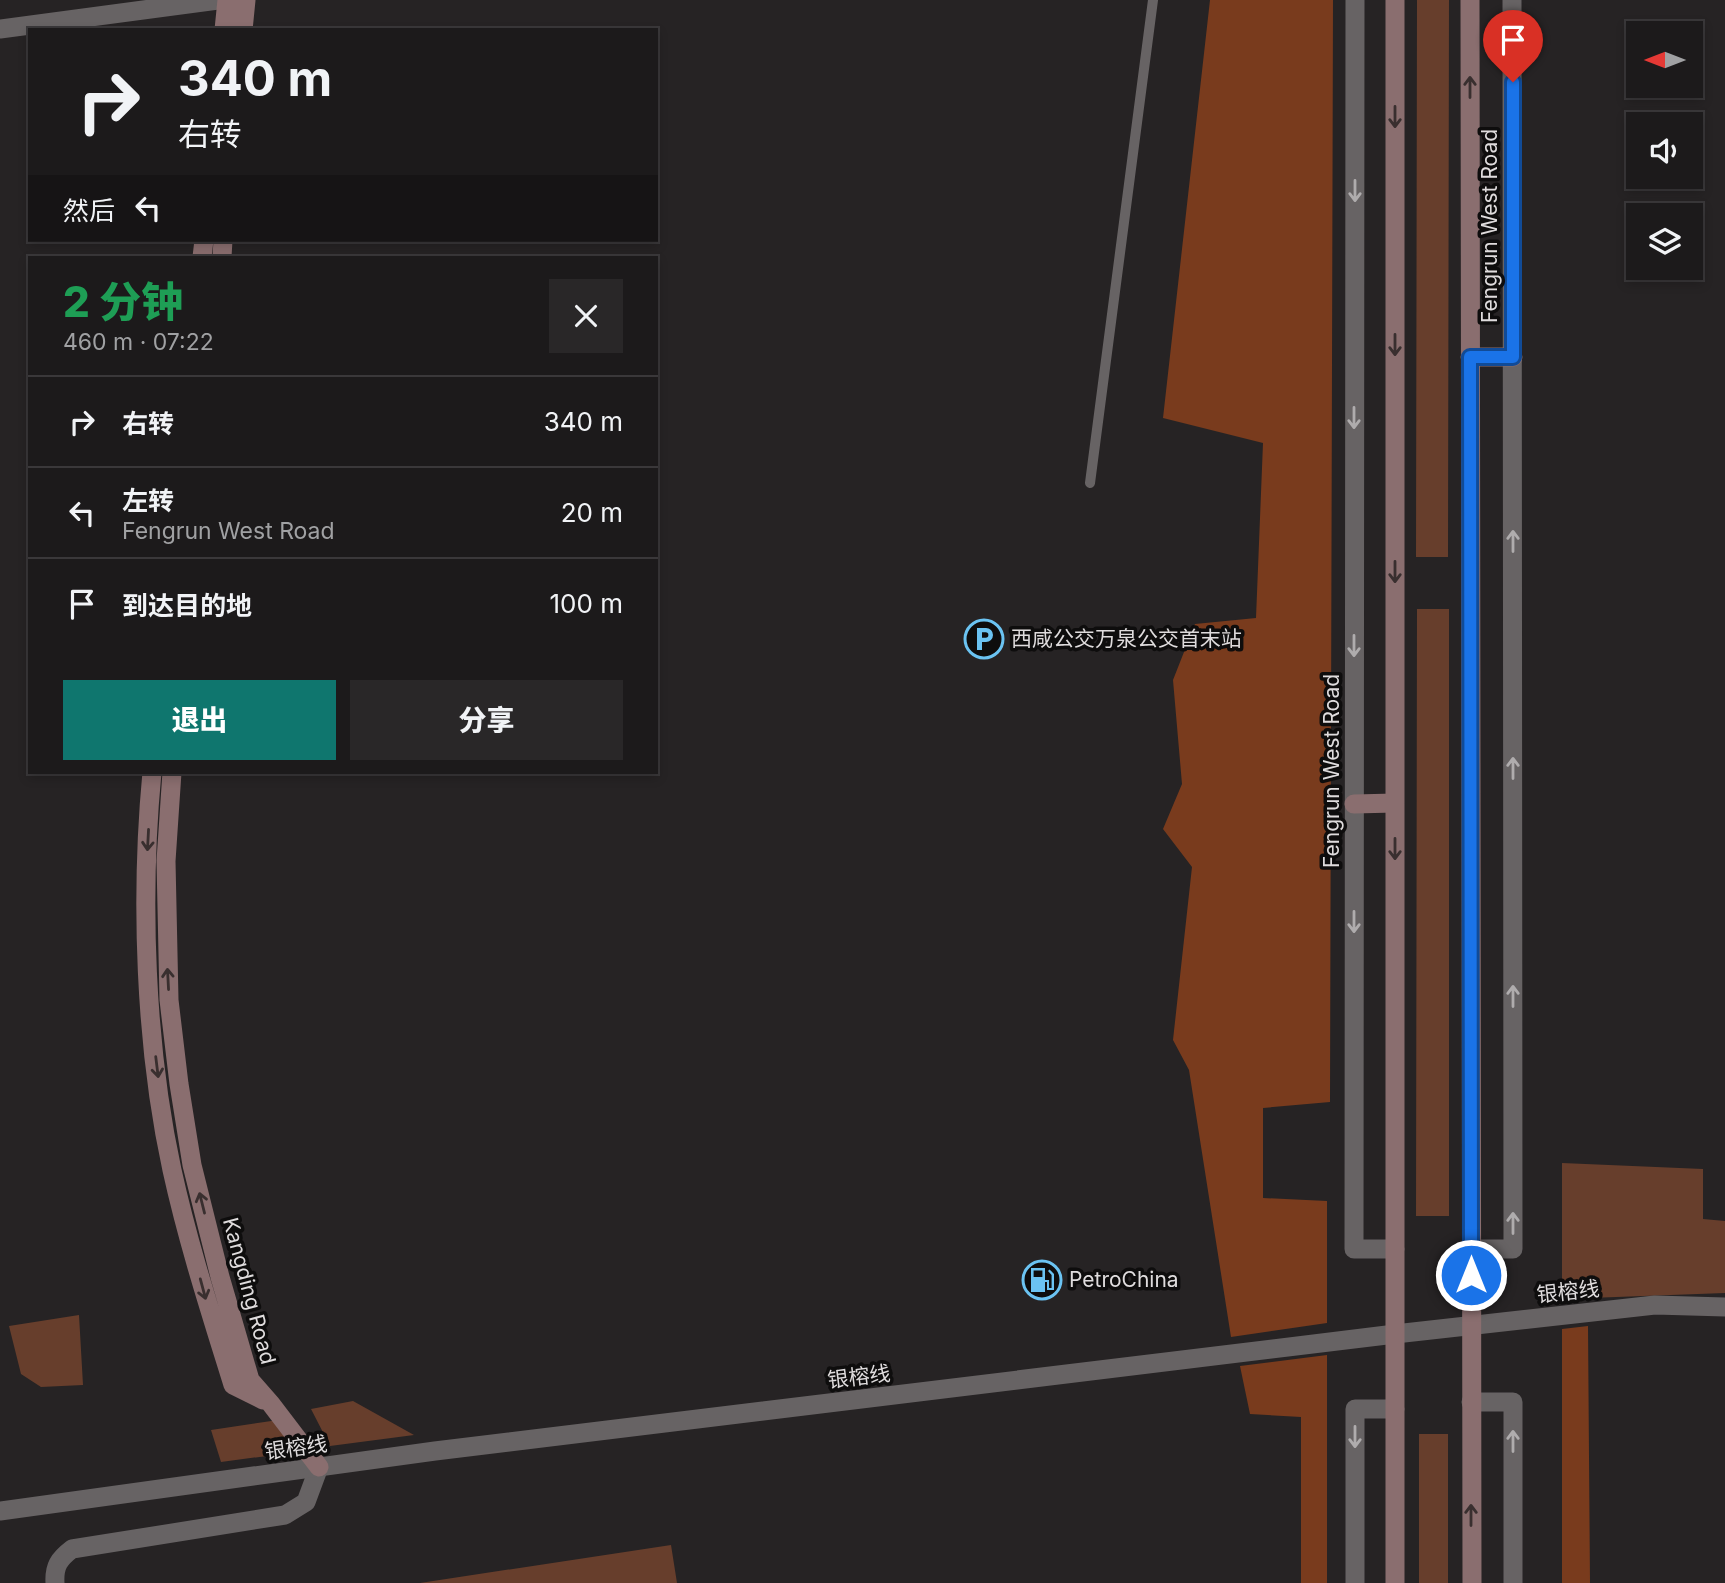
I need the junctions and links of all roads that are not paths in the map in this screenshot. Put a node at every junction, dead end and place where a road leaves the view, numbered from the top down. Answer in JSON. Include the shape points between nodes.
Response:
{"nodes":[{"id":1,"x":218,"y":0,"type":"edge"},
{"id":2,"x":227,"y":0,"type":"edge"},
{"id":3,"x":246,"y":0,"type":"edge"},
{"id":4,"x":1153,"y":0,"type":"edge"},
{"id":5,"x":1355,"y":0,"type":"edge"},
{"id":6,"x":1395,"y":0,"type":"edge"},
{"id":7,"x":1470,"y":0,"type":"edge"},
{"id":8,"x":1512,"y":0,"type":"edge"},
{"id":9,"x":224,"y":28,"type":"edge"},
{"id":10,"x":243,"y":28,"type":"edge"},
{"id":11,"x":0,"y":29,"type":"edge"},
{"id":12,"x":1470,"y":357,"type":"junction"},
{"id":13,"x":1513,"y":357,"type":"junction"},
{"id":14,"x":1090,"y":483,"type":"dead end"},
{"id":15,"x":152,"y":774,"type":"edge"},
{"id":16,"x":172,"y":774,"type":"edge"},
{"id":17,"x":1395,"y":803,"type":"junction"},
{"id":18,"x":1354,"y":804,"type":"junction"},
{"id":19,"x":1395,"y":1249,"type":"junction"},
{"id":20,"x":1471,"y":1249,"type":"junction"},
{"id":21,"x":1725,"y":1307,"type":"edge"},
{"id":22,"x":1471,"y":1326,"type":"junction"},
{"id":23,"x":1395,"y":1335,"type":"junction"},
{"id":24,"x":1471,"y":1402,"type":"junction"},
{"id":25,"x":271,"y":1404,"type":"junction"},
{"id":26,"x":1395,"y":1409,"type":"junction"},
{"id":27,"x":319,"y":1467,"type":"junction"},
{"id":28,"x":0,"y":1511,"type":"edge"},
{"id":29,"x":55,"y":1583,"type":"edge"},
{"id":30,"x":1355,"y":1583,"type":"edge"},
{"id":31,"x":1395,"y":1583,"type":"edge"},
{"id":32,"x":1472,"y":1583,"type":"edge"},
{"id":33,"x":1513,"y":1583,"type":"edge"}],
"edges":[{"from":1,"to":11,"type":"street"},
{"from":2,"to":9,"type":"main road"},
{"from":3,"to":10,"type":"main road"},
{"from":4,"to":14,"type":"lane"},
{"from":5,"to":18,"type":"street","name":"Fengrun West Road","one_way":true},
{"from":6,"to":17,"type":"main road","one_way":true},
{"from":12,"to":7,"type":"main road","name":"Fengrun West Road","one_way":true},
{"from":8,"to":13,"type":"street","name":"Fengrun West Road"},
{"from":12,"to":13,"type":"main road"},
{"from":12,"to":20,"type":"main road","name":"Fengrun West Road"},
{"from":20,"to":13,"type":"street","name":"Fengrun West Road","one_way":true,"via":[[1513,1249]]},
{"from":15,"to":25,"type":"main road","name":"Kangding Road","one_way":true,"via":[[149,975],[172,1168],[233,1385]]},
{"from":25,"to":16,"type":"main road","name":"Kangding Road","one_way":true,"via":[[250,1380],[242,1354],[192,1165],[179,1084],[166,934]]},
{"from":17,"to":18,"type":"main road"},
{"from":17,"to":19,"type":"main road","one_way":true},
{"from":18,"to":19,"type":"street","name":"Fengrun West Road","one_way":true,"via":[[1354,1249]]},
{"from":19,"to":23,"type":"main road"},
{"from":20,"to":22,"type":"main road","name":"Fengrun West Road"},
{"from":21,"to":22,"type":"street","name":"银榕线","via":[[1655,1305]]},
{"from":22,"to":23,"type":"street","name":"银榕线"},
{"from":22,"to":24,"type":"main road","name":"Fengrun West Road"},
{"from":23,"to":26,"type":"main road"},
{"from":23,"to":27,"type":"street","name":"银榕线"},
{"from":32,"to":24,"type":"main road","name":"Fengrun West Road","one_way":true},
{"from":33,"to":24,"type":"street","one_way":true,"via":[[1513,1402]]},
{"from":25,"to":27,"type":"main road"},
{"from":26,"to":30,"type":"street","one_way":true,"via":[[1355,1409]]},
{"from":26,"to":31,"type":"main road"},
{"from":27,"to":28,"type":"street","name":"银榕线"},
{"from":27,"to":29,"type":"street","via":[[306,1502],[285,1515],[72,1549],[60,1558]]}]}
